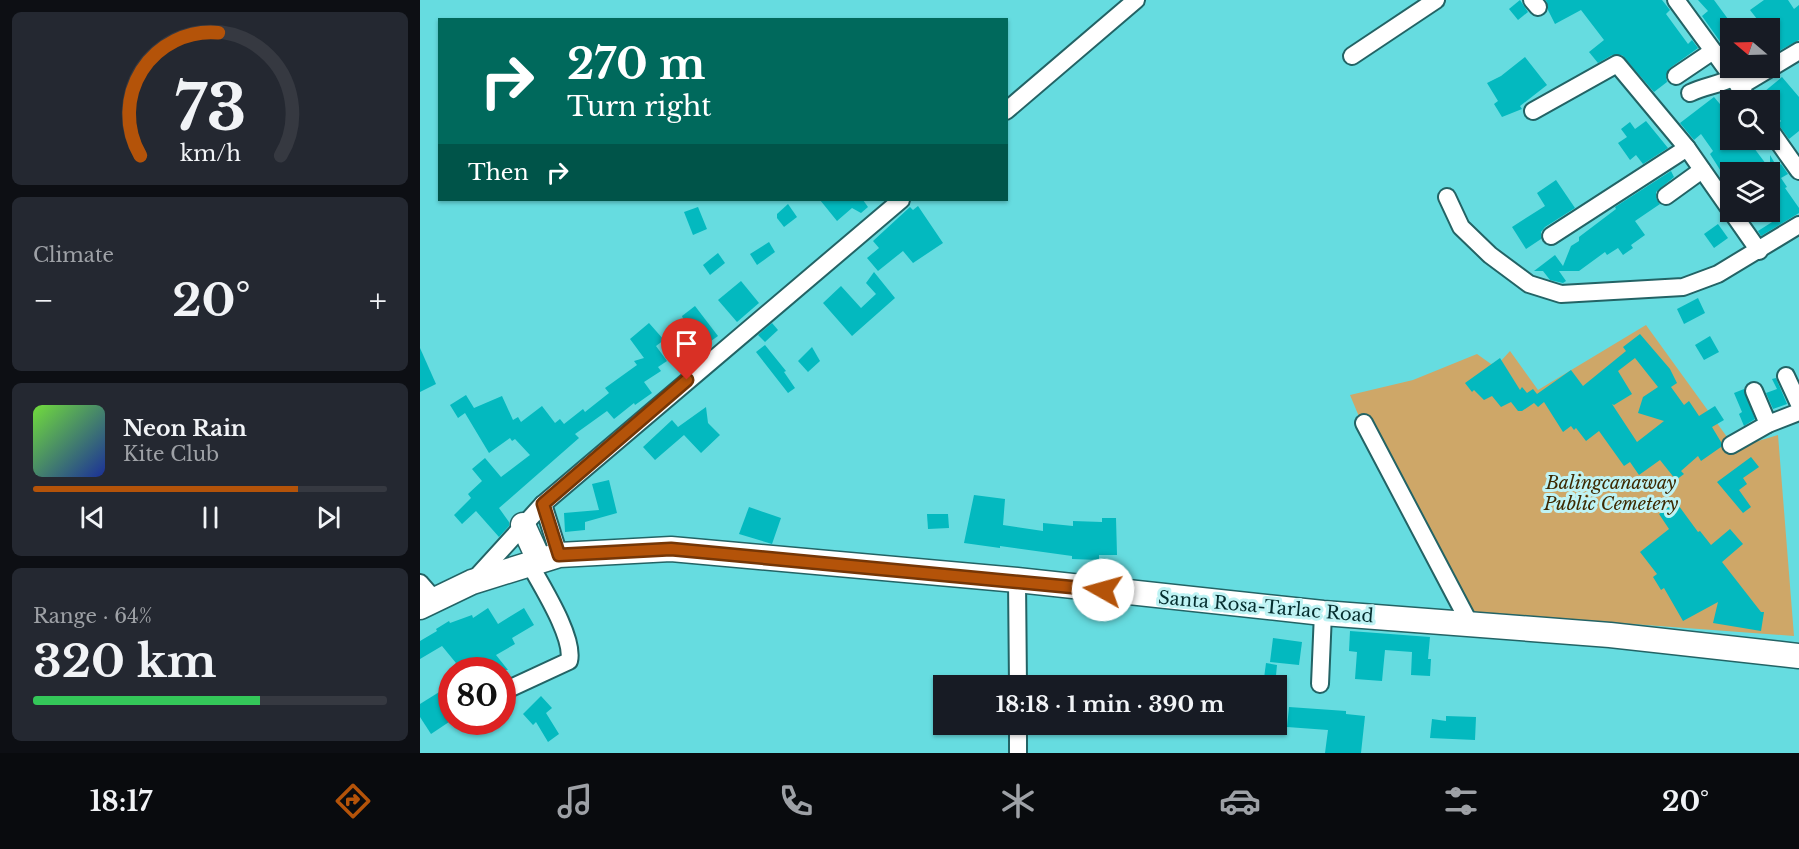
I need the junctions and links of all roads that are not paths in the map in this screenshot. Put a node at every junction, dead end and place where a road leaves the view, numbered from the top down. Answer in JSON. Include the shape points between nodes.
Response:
{"nodes":[{"id":1,"x":1136,"y":0,"type":"edge"},
{"id":2,"x":1436,"y":0,"type":"edge"},
{"id":3,"x":1676,"y":0,"type":"edge"},
{"id":4,"x":1713,"y":51,"type":"junction"},
{"id":5,"x":1799,"y":51,"type":"edge"},
{"id":6,"x":1352,"y":56,"type":"dead end"},
{"id":7,"x":1676,"y":76,"type":"dead end"},
{"id":8,"x":1740,"y":89,"type":"edge"},
{"id":9,"x":1690,"y":93,"type":"dead end"},
{"id":10,"x":1008,"y":109,"type":"edge"},
{"id":11,"x":1533,"y":111,"type":"dead end"},
{"id":12,"x":1780,"y":144,"type":"edge"},
{"id":13,"x":1687,"y":148,"type":"junction"},
{"id":14,"x":1702,"y":170,"type":"junction"},
{"id":15,"x":1799,"y":171,"type":"edge"},
{"id":16,"x":1666,"y":196,"type":"dead end"},
{"id":17,"x":1447,"y":197,"type":"dead end"},
{"id":18,"x":901,"y":201,"type":"edge"},
{"id":19,"x":1799,"y":225,"type":"edge"},
{"id":20,"x":1551,"y":236,"type":"dead end"},
{"id":21,"x":1759,"y":251,"type":"junction"},
{"id":22,"x":1786,"y":376,"type":"dead end"},
{"id":23,"x":1754,"y":391,"type":"dead end"},
{"id":24,"x":1799,"y":404,"type":"edge"},
{"id":25,"x":1799,"y":411,"type":"edge"},
{"id":26,"x":1364,"y":423,"type":"dead end"},
{"id":27,"x":1768,"y":424,"type":"junction"},
{"id":28,"x":1731,"y":445,"type":"dead end"},
{"id":29,"x":543,"y":504,"type":"junction"},
{"id":30,"x":523,"y":525,"type":"junction"},
{"id":31,"x":542,"y":560,"type":"junction"},
{"id":32,"x":1017,"y":580,"type":"junction"},
{"id":33,"x":472,"y":582,"type":"junction"},
{"id":34,"x":425,"y":596,"type":"edge"},
{"id":35,"x":1323,"y":614,"type":"junction"},
{"id":36,"x":1470,"y":624,"type":"junction"},
{"id":37,"x":1799,"y":656,"type":"edge"},
{"id":38,"x":1018,"y":675,"type":"edge"},
{"id":39,"x":1320,"y":684,"type":"dead end"},
{"id":40,"x":516,"y":686,"type":"edge"},
{"id":41,"x":1018,"y":735,"type":"edge"},
{"id":42,"x":1018,"y":753,"type":"edge"}],
"edges":[{"from":1,"to":10,"type":"street"},
{"from":2,"to":6,"type":"street"},
{"from":3,"to":4,"type":"street"},
{"from":4,"to":7,"type":"street"},
{"from":4,"to":8,"type":"street"},
{"from":5,"to":8,"type":"street"},
{"from":8,"to":9,"type":"street","via":[[1704,86]]},
{"from":11,"to":13,"type":"street","via":[[1617,64]]},
{"from":12,"to":15,"type":"street"},
{"from":13,"to":14,"type":"street"},
{"from":13,"to":20,"type":"street"},
{"from":14,"to":16,"type":"street"},
{"from":14,"to":21,"type":"street"},
{"from":17,"to":21,"type":"street","via":[[1461,227],[1490,255],[1529,284],[1561,294],[1683,287],[1718,274]]},
{"from":18,"to":29,"type":"street"},
{"from":19,"to":21,"type":"street"},
{"from":22,"to":24,"type":"street"},
{"from":23,"to":27,"type":"street"},
{"from":25,"to":27,"type":"street"},
{"from":26,"to":36,"type":"street"},
{"from":27,"to":28,"type":"street"},
{"from":29,"to":30,"type":"street"},
{"from":29,"to":31,"type":"street"},
{"from":30,"to":31,"type":"highway"},
{"from":30,"to":33,"type":"street"},
{"from":31,"to":32,"type":"highway","name":"Santa Rosa-Tarlac Road","via":[[671,549]]},
{"from":31,"to":33,"type":"highway","name":"Santa Rosa-Tarlac Road"},
{"from":31,"to":40,"type":"street","via":[[571,654],[569,661]]},
{"from":32,"to":35,"type":"highway","name":"Santa Rosa-Tarlac Road"},
{"from":32,"to":38,"type":"street"},
{"from":33,"to":34,"type":"highway","name":"Santa Rosa-Tarlac Road"},
{"from":35,"to":36,"type":"highway","name":"Santa Rosa-Tarlac Road"},
{"from":35,"to":39,"type":"street"},
{"from":36,"to":37,"type":"highway","name":"Santa Rosa-Tarlac Road"},
{"from":41,"to":42,"type":"street"}]}
